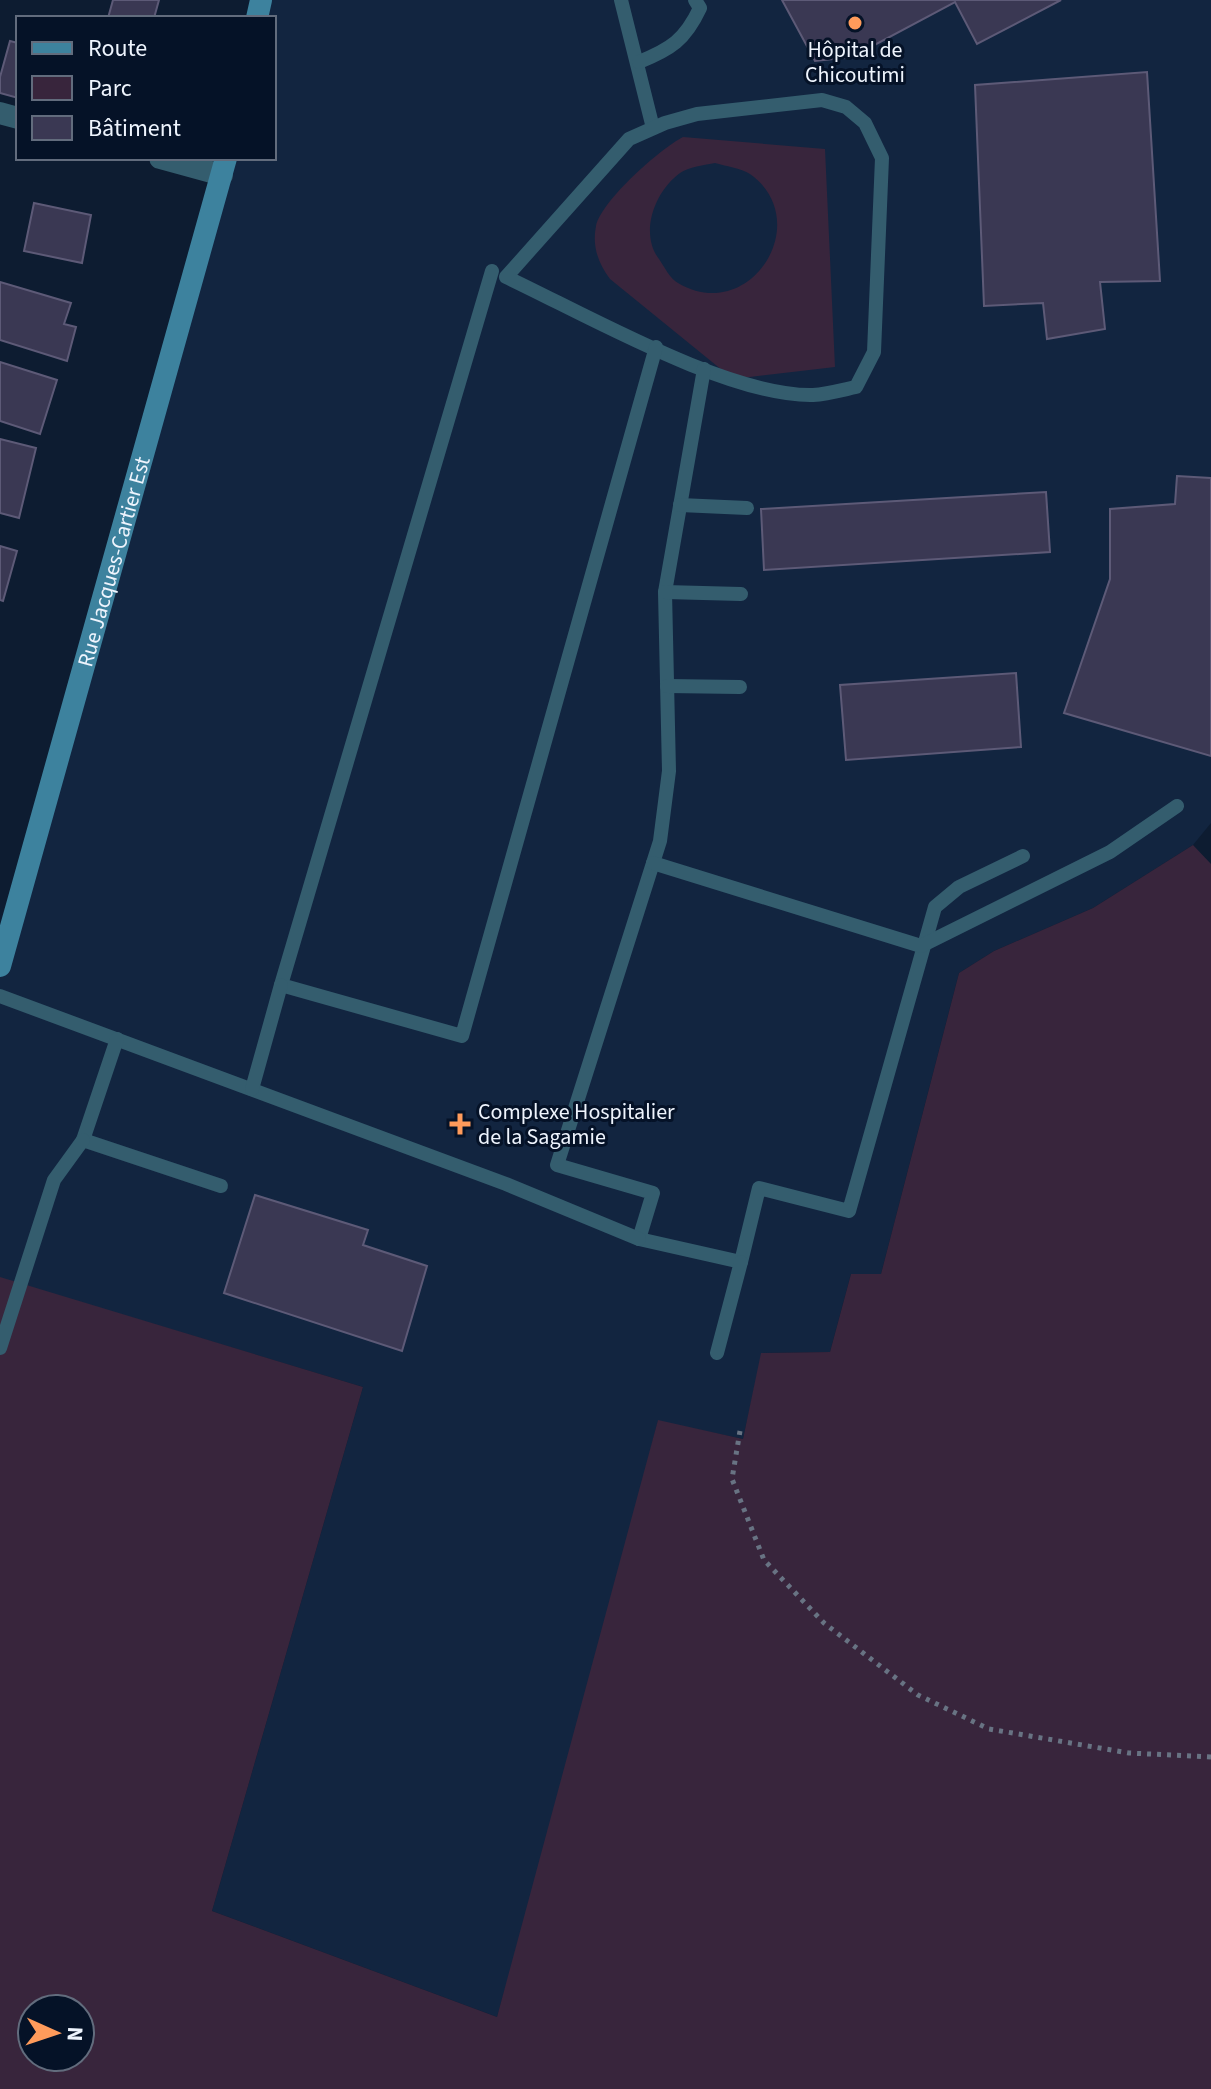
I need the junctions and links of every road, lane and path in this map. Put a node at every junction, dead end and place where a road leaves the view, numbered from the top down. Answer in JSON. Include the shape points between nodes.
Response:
{"nodes":[{"id":1,"x":621,"y":0,"type":"edge"},
{"id":2,"x":695,"y":0,"type":"edge"},
{"id":3,"x":639,"y":62,"type":"junction"},
{"id":4,"x":653,"y":128,"type":"junction"},
{"id":5,"x":174,"y":160,"type":"edge"},
{"id":6,"x":224,"y":167,"type":"edge"},
{"id":7,"x":492,"y":271,"type":"dead end"},
{"id":8,"x":656,"y":347,"type":"junction"},
{"id":9,"x":704,"y":369,"type":"junction"},
{"id":10,"x":680,"y":505,"type":"junction"},
{"id":11,"x":747,"y":508,"type":"dead end"},
{"id":12,"x":665,"y":592,"type":"junction"},
{"id":13,"x":741,"y":594,"type":"dead end"},
{"id":14,"x":667,"y":686,"type":"junction"},
{"id":15,"x":740,"y":687,"type":"dead end"},
{"id":16,"x":1177,"y":806,"type":"dead end"},
{"id":17,"x":1023,"y":856,"type":"dead end"},
{"id":18,"x":653,"y":863,"type":"junction"},
{"id":19,"x":921,"y":946,"type":"junction"},
{"id":20,"x":0,"y":966,"type":"edge"},
{"id":21,"x":281,"y":985,"type":"junction"},
{"id":22,"x":0,"y":996,"type":"edge"},
{"id":23,"x":117,"y":1039,"type":"junction"},
{"id":24,"x":252,"y":1089,"type":"junction"},
{"id":25,"x":83,"y":1140,"type":"junction"},
{"id":26,"x":221,"y":1186,"type":"dead end"},
{"id":27,"x":639,"y":1239,"type":"junction"},
{"id":28,"x":741,"y":1262,"type":"junction"},
{"id":29,"x":0,"y":1348,"type":"edge"},
{"id":30,"x":717,"y":1353,"type":"dead end"},
{"id":31,"x":740,"y":1431,"type":"dead end"},
{"id":32,"x":1211,"y":1757,"type":"edge"}],
"edges":[{"from":1,"to":3,"type":"lane"},
{"from":2,"to":3,"type":"lane","via":[[700,8],[689,32],[666,51]]},
{"from":3,"to":4,"type":"lane"},
{"from":4,"to":8,"type":"lane","via":[[629,139],[506,277]]},
{"from":4,"to":9,"type":"lane","via":[[697,114],[822,100],[846,107],[865,123],[882,158],[874,352],[856,387],[814,395],[770,391]]},
{"from":5,"to":6,"type":"street"},
{"from":6,"to":20,"type":"main road","name":"Rue Jacques-Cartier Est"},
{"from":7,"to":21,"type":"lane"},
{"from":8,"to":9,"type":"lane"},
{"from":8,"to":21,"type":"lane","via":[[462,1036]]},
{"from":9,"to":10,"type":"lane"},
{"from":10,"to":11,"type":"lane"},
{"from":10,"to":12,"type":"lane"},
{"from":12,"to":13,"type":"lane"},
{"from":12,"to":14,"type":"lane"},
{"from":14,"to":15,"type":"lane"},
{"from":14,"to":18,"type":"lane","via":[[669,771]]},
{"from":16,"to":19,"type":"lane","via":[[1110,852]]},
{"from":17,"to":19,"type":"lane","via":[[959,887],[935,907]]},
{"from":18,"to":19,"type":"lane"},
{"from":18,"to":27,"type":"lane","via":[[557,1165],[653,1193]]},
{"from":19,"to":28,"type":"lane","via":[[849,1211],[759,1188]]},
{"from":21,"to":24,"type":"lane"},
{"from":22,"to":23,"type":"lane"},
{"from":23,"to":24,"type":"lane"},
{"from":23,"to":25,"type":"lane"},
{"from":24,"to":27,"type":"lane"},
{"from":25,"to":26,"type":"lane"},
{"from":25,"to":29,"type":"lane","via":[[54,1180]]},
{"from":27,"to":28,"type":"lane"},
{"from":28,"to":30,"type":"lane"},
{"from":31,"to":32,"type":"path","via":[[732,1479],[764,1560],[824,1623],[918,1695],[989,1729],[1129,1753]]}]}
